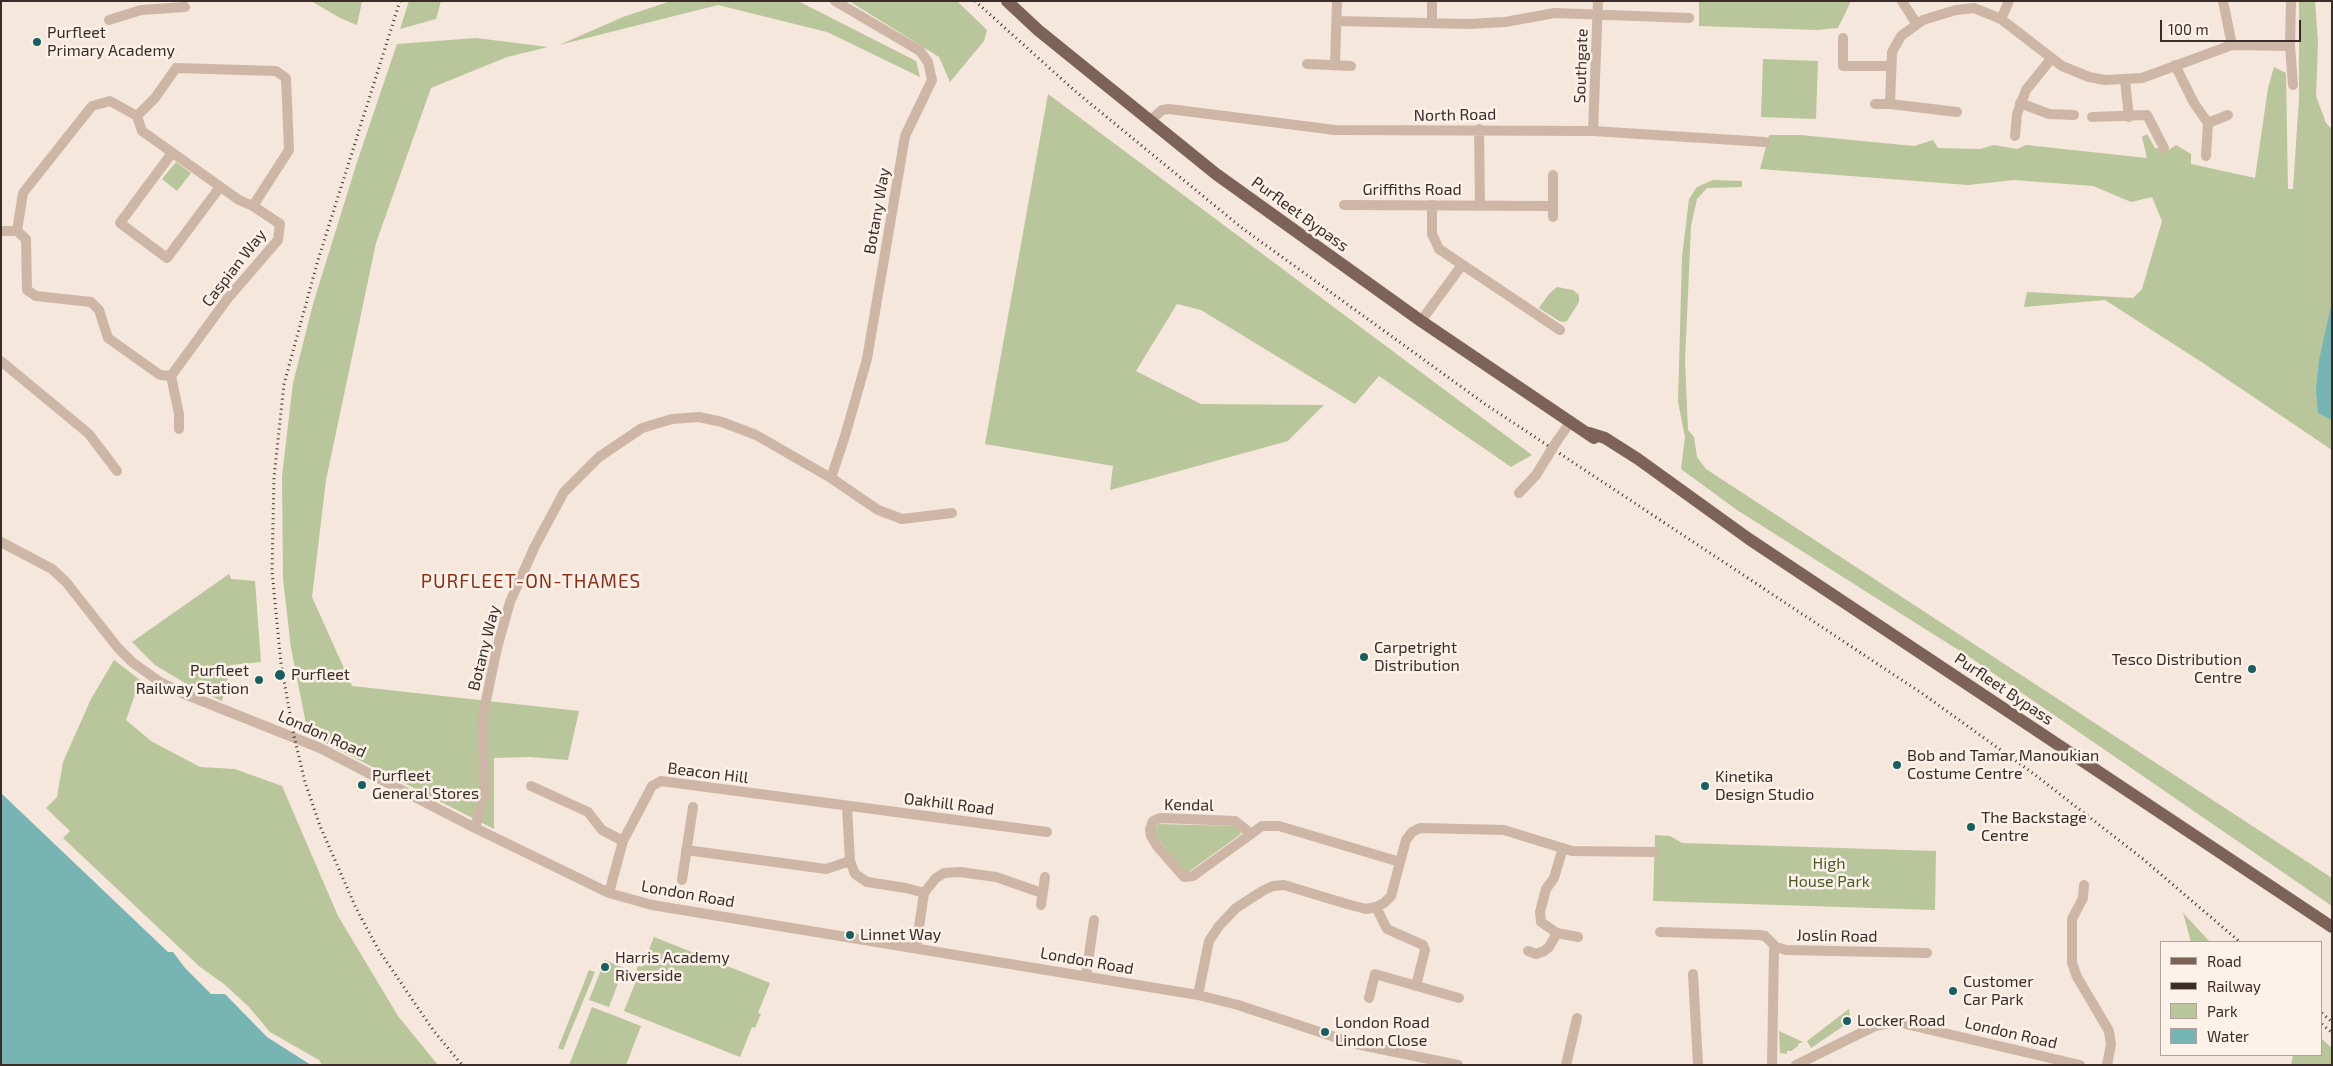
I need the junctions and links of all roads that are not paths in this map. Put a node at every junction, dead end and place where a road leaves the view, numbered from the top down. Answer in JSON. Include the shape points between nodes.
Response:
{"nodes":[{"id":1,"x":835,"y":1,"type":"edge"},
{"id":2,"x":1007,"y":1,"type":"edge"},
{"id":3,"x":1337,"y":1,"type":"edge"},
{"id":4,"x":1432,"y":1,"type":"edge"},
{"id":5,"x":1598,"y":1,"type":"edge"},
{"id":6,"x":1902,"y":1,"type":"edge"},
{"id":7,"x":2009,"y":1,"type":"edge"},
{"id":8,"x":2223,"y":1,"type":"edge"},
{"id":9,"x":2291,"y":1,"type":"edge"},
{"id":10,"x":185,"y":7,"type":"dead end"},
{"id":11,"x":1598,"y":15,"type":"junction"},
{"id":12,"x":1689,"y":18,"type":"dead end"},
{"id":13,"x":2002,"y":19,"type":"junction"},
{"id":14,"x":109,"y":20,"type":"dead end"},
{"id":15,"x":1336,"y":21,"type":"junction"},
{"id":16,"x":1432,"y":23,"type":"junction"},
{"id":17,"x":1916,"y":23,"type":"junction"},
{"id":18,"x":1843,"y":38,"type":"dead end"},
{"id":19,"x":2232,"y":45,"type":"junction"},
{"id":20,"x":2290,"y":46,"type":"junction"},
{"id":21,"x":2051,"y":60,"type":"junction"},
{"id":22,"x":1307,"y":64,"type":"dead end"},
{"id":23,"x":1335,"y":65,"type":"junction"},
{"id":24,"x":1351,"y":66,"type":"dead end"},
{"id":25,"x":1890,"y":66,"type":"junction"},
{"id":26,"x":2175,"y":66,"type":"junction"},
{"id":27,"x":2125,"y":80,"type":"junction"},
{"id":28,"x":2293,"y":84,"type":"dead end"},
{"id":29,"x":2020,"y":103,"type":"junction"},
{"id":30,"x":1875,"y":104,"type":"dead end"},
{"id":31,"x":1890,"y":104,"type":"junction"},
{"id":32,"x":1957,"y":112,"type":"dead end"},
{"id":33,"x":2074,"y":115,"type":"dead end"},
{"id":34,"x":2228,"y":115,"type":"dead end"},
{"id":35,"x":137,"y":116,"type":"junction"},
{"id":36,"x":2092,"y":117,"type":"dead end"},
{"id":37,"x":2129,"y":118,"type":"junction"},
{"id":38,"x":1151,"y":120,"type":"junction"},
{"id":39,"x":2208,"y":123,"type":"junction"},
{"id":40,"x":1479,"y":129,"type":"junction"},
{"id":41,"x":1593,"y":131,"type":"junction"},
{"id":42,"x":2015,"y":136,"type":"dead end"},
{"id":43,"x":1765,"y":142,"type":"dead end"},
{"id":44,"x":2164,"y":148,"type":"dead end"},
{"id":45,"x":172,"y":153,"type":"junction"},
{"id":46,"x":2206,"y":156,"type":"dead end"},
{"id":47,"x":1553,"y":175,"type":"dead end"},
{"id":48,"x":220,"y":187,"type":"junction"},
{"id":49,"x":1344,"y":205,"type":"dead end"},
{"id":50,"x":1432,"y":205,"type":"junction"},
{"id":51,"x":253,"y":206,"type":"junction"},
{"id":52,"x":1480,"y":206,"type":"junction"},
{"id":53,"x":1553,"y":206,"type":"junction"},
{"id":54,"x":1553,"y":217,"type":"dead end"},
{"id":55,"x":1,"y":231,"type":"edge"},
{"id":56,"x":17,"y":231,"type":"junction"},
{"id":57,"x":1462,"y":265,"type":"junction"},
{"id":58,"x":1421,"y":321,"type":"junction"},
{"id":59,"x":1560,"y":330,"type":"dead end"},
{"id":60,"x":1,"y":360,"type":"edge"},
{"id":61,"x":171,"y":376,"type":"junction"},
{"id":62,"x":1571,"y":421,"type":"junction"},
{"id":63,"x":179,"y":429,"type":"dead end"},
{"id":64,"x":117,"y":471,"type":"dead end"},
{"id":65,"x":831,"y":478,"type":"junction"},
{"id":66,"x":1519,"y":493,"type":"dead end"},
{"id":67,"x":952,"y":514,"type":"dead end"},
{"id":68,"x":1,"y":542,"type":"edge"},
{"id":69,"x":531,"y":786,"type":"dead end"},
{"id":70,"x":847,"y":806,"type":"junction"},
{"id":71,"x":693,"y":807,"type":"dead end"},
{"id":72,"x":475,"y":828,"type":"junction"},
{"id":73,"x":1047,"y":832,"type":"dead end"},
{"id":74,"x":1250,"y":833,"type":"junction"},
{"id":75,"x":623,"y":841,"type":"junction"},
{"id":76,"x":1563,"y":848,"type":"junction"},
{"id":77,"x":686,"y":850,"type":"junction"},
{"id":78,"x":1654,"y":852,"type":"dead end"},
{"id":79,"x":850,"y":861,"type":"junction"},
{"id":80,"x":1400,"y":862,"type":"junction"},
{"id":81,"x":1045,"y":877,"type":"dead end"},
{"id":82,"x":682,"y":880,"type":"dead end"},
{"id":83,"x":2084,"y":885,"type":"dead end"},
{"id":84,"x":609,"y":893,"type":"junction"},
{"id":85,"x":1042,"y":893,"type":"junction"},
{"id":86,"x":924,"y":894,"type":"junction"},
{"id":87,"x":1041,"y":905,"type":"dead end"},
{"id":88,"x":1376,"y":908,"type":"junction"},
{"id":89,"x":1094,"y":920,"type":"dead end"},
{"id":90,"x":2332,"y":927,"type":"edge"},
{"id":91,"x":1660,"y":932,"type":"dead end"},
{"id":92,"x":1557,"y":933,"type":"junction"},
{"id":93,"x":1578,"y":937,"type":"dead end"},
{"id":94,"x":1776,"y":947,"type":"junction"},
{"id":95,"x":916,"y":948,"type":"junction"},
{"id":96,"x":1528,"y":951,"type":"dead end"},
{"id":97,"x":1928,"y":953,"type":"dead end"},
{"id":98,"x":1693,"y":974,"type":"dead end"},
{"id":99,"x":1086,"y":976,"type":"junction"},
{"id":100,"x":1416,"y":986,"type":"junction"},
{"id":101,"x":1198,"y":995,"type":"junction"},
{"id":102,"x":1368,"y":998,"type":"dead end"},
{"id":103,"x":1459,"y":998,"type":"dead end"},
{"id":104,"x":1577,"y":1018,"type":"dead end"},
{"id":105,"x":1458,"y":1065,"type":"edge"},
{"id":106,"x":1566,"y":1065,"type":"edge"},
{"id":107,"x":1698,"y":1065,"type":"edge"},
{"id":108,"x":1772,"y":1065,"type":"edge"},
{"id":109,"x":1796,"y":1065,"type":"edge"},
{"id":110,"x":2080,"y":1065,"type":"edge"},
{"id":111,"x":2107,"y":1065,"type":"edge"}],
"edges":[{"from":1,"to":65,"type":"street","name":"Botany Way","via":[[920,51],[928,62],[932,80],[905,136],[867,359]]},
{"from":2,"to":38,"type":"main road","name":"Purfleet Bypass","via":[[1038,30]]},
{"from":3,"to":15,"type":"street"},
{"from":4,"to":16,"type":"street"},
{"from":5,"to":11,"type":"street","name":"Southgate"},
{"from":6,"to":17,"type":"street"},
{"from":7,"to":13,"type":"street"},
{"from":8,"to":19,"type":"street"},
{"from":9,"to":20,"type":"street"},
{"from":10,"to":14,"type":"street","via":[[141,10]]},
{"from":11,"to":12,"type":"street"},
{"from":11,"to":16,"type":"street","via":[[1555,13],[1505,22]]},
{"from":11,"to":41,"type":"street","name":"Southgate"},
{"from":13,"to":17,"type":"street","via":[[1974,8],[1932,16]]},
{"from":13,"to":21,"type":"street"},
{"from":15,"to":16,"type":"street"},
{"from":15,"to":23,"type":"street"},
{"from":17,"to":25,"type":"street","via":[[1901,36],[1892,52]]},
{"from":18,"to":25,"type":"street","via":[[1843,66]]},
{"from":19,"to":20,"type":"street"},
{"from":19,"to":26,"type":"street"},
{"from":20,"to":28,"type":"street"},
{"from":21,"to":27,"type":"street","via":[[2089,77]]},
{"from":21,"to":29,"type":"street","via":[[2026,90]]},
{"from":22,"to":23,"type":"street"},
{"from":23,"to":24,"type":"street"},
{"from":25,"to":31,"type":"street"},
{"from":26,"to":27,"type":"street","via":[[2142,78]]},
{"from":26,"to":39,"type":"street"},
{"from":27,"to":37,"type":"street"},
{"from":29,"to":33,"type":"street","via":[[2049,114]]},
{"from":29,"to":42,"type":"street"},
{"from":30,"to":31,"type":"street"},
{"from":31,"to":32,"type":"street"},
{"from":34,"to":39,"type":"street"},
{"from":35,"to":45,"type":"street","via":[[142,131]]},
{"from":35,"to":51,"type":"street","name":"Caspian Way","via":[[155,98],[176,68],[276,71],[286,78],[289,150]]},
{"from":35,"to":56,"type":"street","via":[[110,101],[92,106],[23,193]]},
{"from":36,"to":37,"type":"street"},
{"from":37,"to":44,"type":"street","via":[[2147,115]]},
{"from":38,"to":40,"type":"street","name":"North Road","via":[[1162,110],[1169,109],[1335,130]]},
{"from":38,"to":58,"type":"main road","name":"Purfleet Bypass","via":[[1216,174]]},
{"from":39,"to":46,"type":"street"},
{"from":40,"to":41,"type":"street","name":"North Road"},
{"from":40,"to":52,"type":"street","name":"Griffiths Road"},
{"from":41,"to":43,"type":"street","name":"North Road"},
{"from":45,"to":48,"type":"street"},
{"from":45,"to":48,"type":"street","via":[[120,223],[168,258]]},
{"from":47,"to":53,"type":"street"},
{"from":48,"to":51,"type":"street"},
{"from":49,"to":50,"type":"street","name":"Griffiths Road"},
{"from":50,"to":52,"type":"street","name":"Griffiths Road"},
{"from":50,"to":57,"type":"street","via":[[1432,234],[1439,249]]},
{"from":51,"to":61,"type":"street","name":"Caspian Way","via":[[280,224],[278,240],[228,298]]},
{"from":52,"to":53,"type":"street","name":"Griffiths Road"},
{"from":53,"to":54,"type":"street"},
{"from":55,"to":56,"type":"street"},
{"from":56,"to":61,"type":"street","via":[[26,239],[27,290],[36,296],[91,302],[99,310],[108,338],[160,374]]},
{"from":57,"to":58,"type":"street"},
{"from":57,"to":59,"type":"street"},
{"from":58,"to":62,"type":"main road","name":"Purfleet Bypass"},
{"from":60,"to":64,"type":"street","via":[[89,434]]},
{"from":61,"to":63,"type":"street"},
{"from":62,"to":66,"type":"street","bridge":true,"via":[[1536,475]]},
{"from":62,"to":90,"type":"main road","name":"Purfleet Bypass","via":[[1589,434],[1605,438]]},
{"from":65,"to":67,"type":"street","name":"Botany Way","via":[[878,510],[902,519]]},
{"from":65,"to":72,"type":"street","name":"Botany Way","via":[[756,435],[700,417],[672,419],[642,428],[599,457],[564,492],[510,602],[483,715],[484,797]]},
{"from":68,"to":72,"type":"street","name":"London Road","via":[[52,569],[118,648],[160,682],[320,748]]},
{"from":69,"to":75,"type":"street","via":[[588,812],[602,830]]},
{"from":70,"to":73,"type":"street","name":"Oakhill Road"},
{"from":70,"to":75,"type":"street","name":"Beacon Hill","via":[[661,781],[652,786]]},
{"from":70,"to":79,"type":"street"},
{"from":71,"to":77,"type":"street"},
{"from":72,"to":84,"type":"street","name":"London Road"},
{"from":74,"to":74,"type":"street","name":"Kendal","via":[[1200,872],[1184,877],[1157,846],[1150,828],[1156,819],[1235,821]]},
{"from":74,"to":80,"type":"street","name":"Kendal","via":[[1262,826],[1279,826]]},
{"from":75,"to":84,"type":"street","name":"Beacon Hill"},
{"from":76,"to":78,"type":"street","via":[[1572,851]]},
{"from":76,"to":80,"type":"street","via":[[1504,830],[1420,828],[1406,840]]},
{"from":76,"to":92,"type":"street","via":[[1540,912],[1541,922]]},
{"from":77,"to":79,"type":"street","via":[[826,869]]},
{"from":77,"to":82,"type":"street"},
{"from":79,"to":86,"type":"street","via":[[855,874],[867,882]]},
{"from":80,"to":88,"type":"street","via":[[1390,896]]},
{"from":81,"to":85,"type":"street"},
{"from":83,"to":111,"type":"street","via":[[2084,898],[2072,919],[2072,963],[2109,1031],[2111,1045]]},
{"from":84,"to":95,"type":"street","name":"London Road","via":[[652,905]]},
{"from":85,"to":86,"type":"street","via":[[996,877],[960,872],[944,873]]},
{"from":85,"to":87,"type":"street"},
{"from":86,"to":95,"type":"street"},
{"from":88,"to":100,"type":"street","via":[[1387,929],[1423,945],[1425,950]]},
{"from":88,"to":101,"type":"street","via":[[1366,909],[1284,885],[1264,890],[1225,918],[1209,941]]},
{"from":89,"to":99,"type":"street"},
{"from":91,"to":94,"type":"street","name":"Joslin Road","via":[[1760,935]]},
{"from":92,"to":93,"type":"street"},
{"from":92,"to":96,"type":"street","via":[[1544,951],[1536,954]]},
{"from":94,"to":97,"type":"street","name":"Joslin Road","via":[[1786,950]]},
{"from":94,"to":108,"type":"street"},
{"from":95,"to":99,"type":"street","name":"London Road"},
{"from":98,"to":107,"type":"street"},
{"from":99,"to":101,"type":"street","name":"London Road"},
{"from":100,"to":102,"type":"street","via":[[1375,974]]},
{"from":100,"to":103,"type":"street"},
{"from":101,"to":105,"type":"street","name":"London Road","via":[[1246,1007],[1356,1044]]},
{"from":104,"to":106,"type":"street"},
{"from":109,"to":110,"type":"street","name":"London Road","via":[[1875,1026],[1896,1022]]}]}
